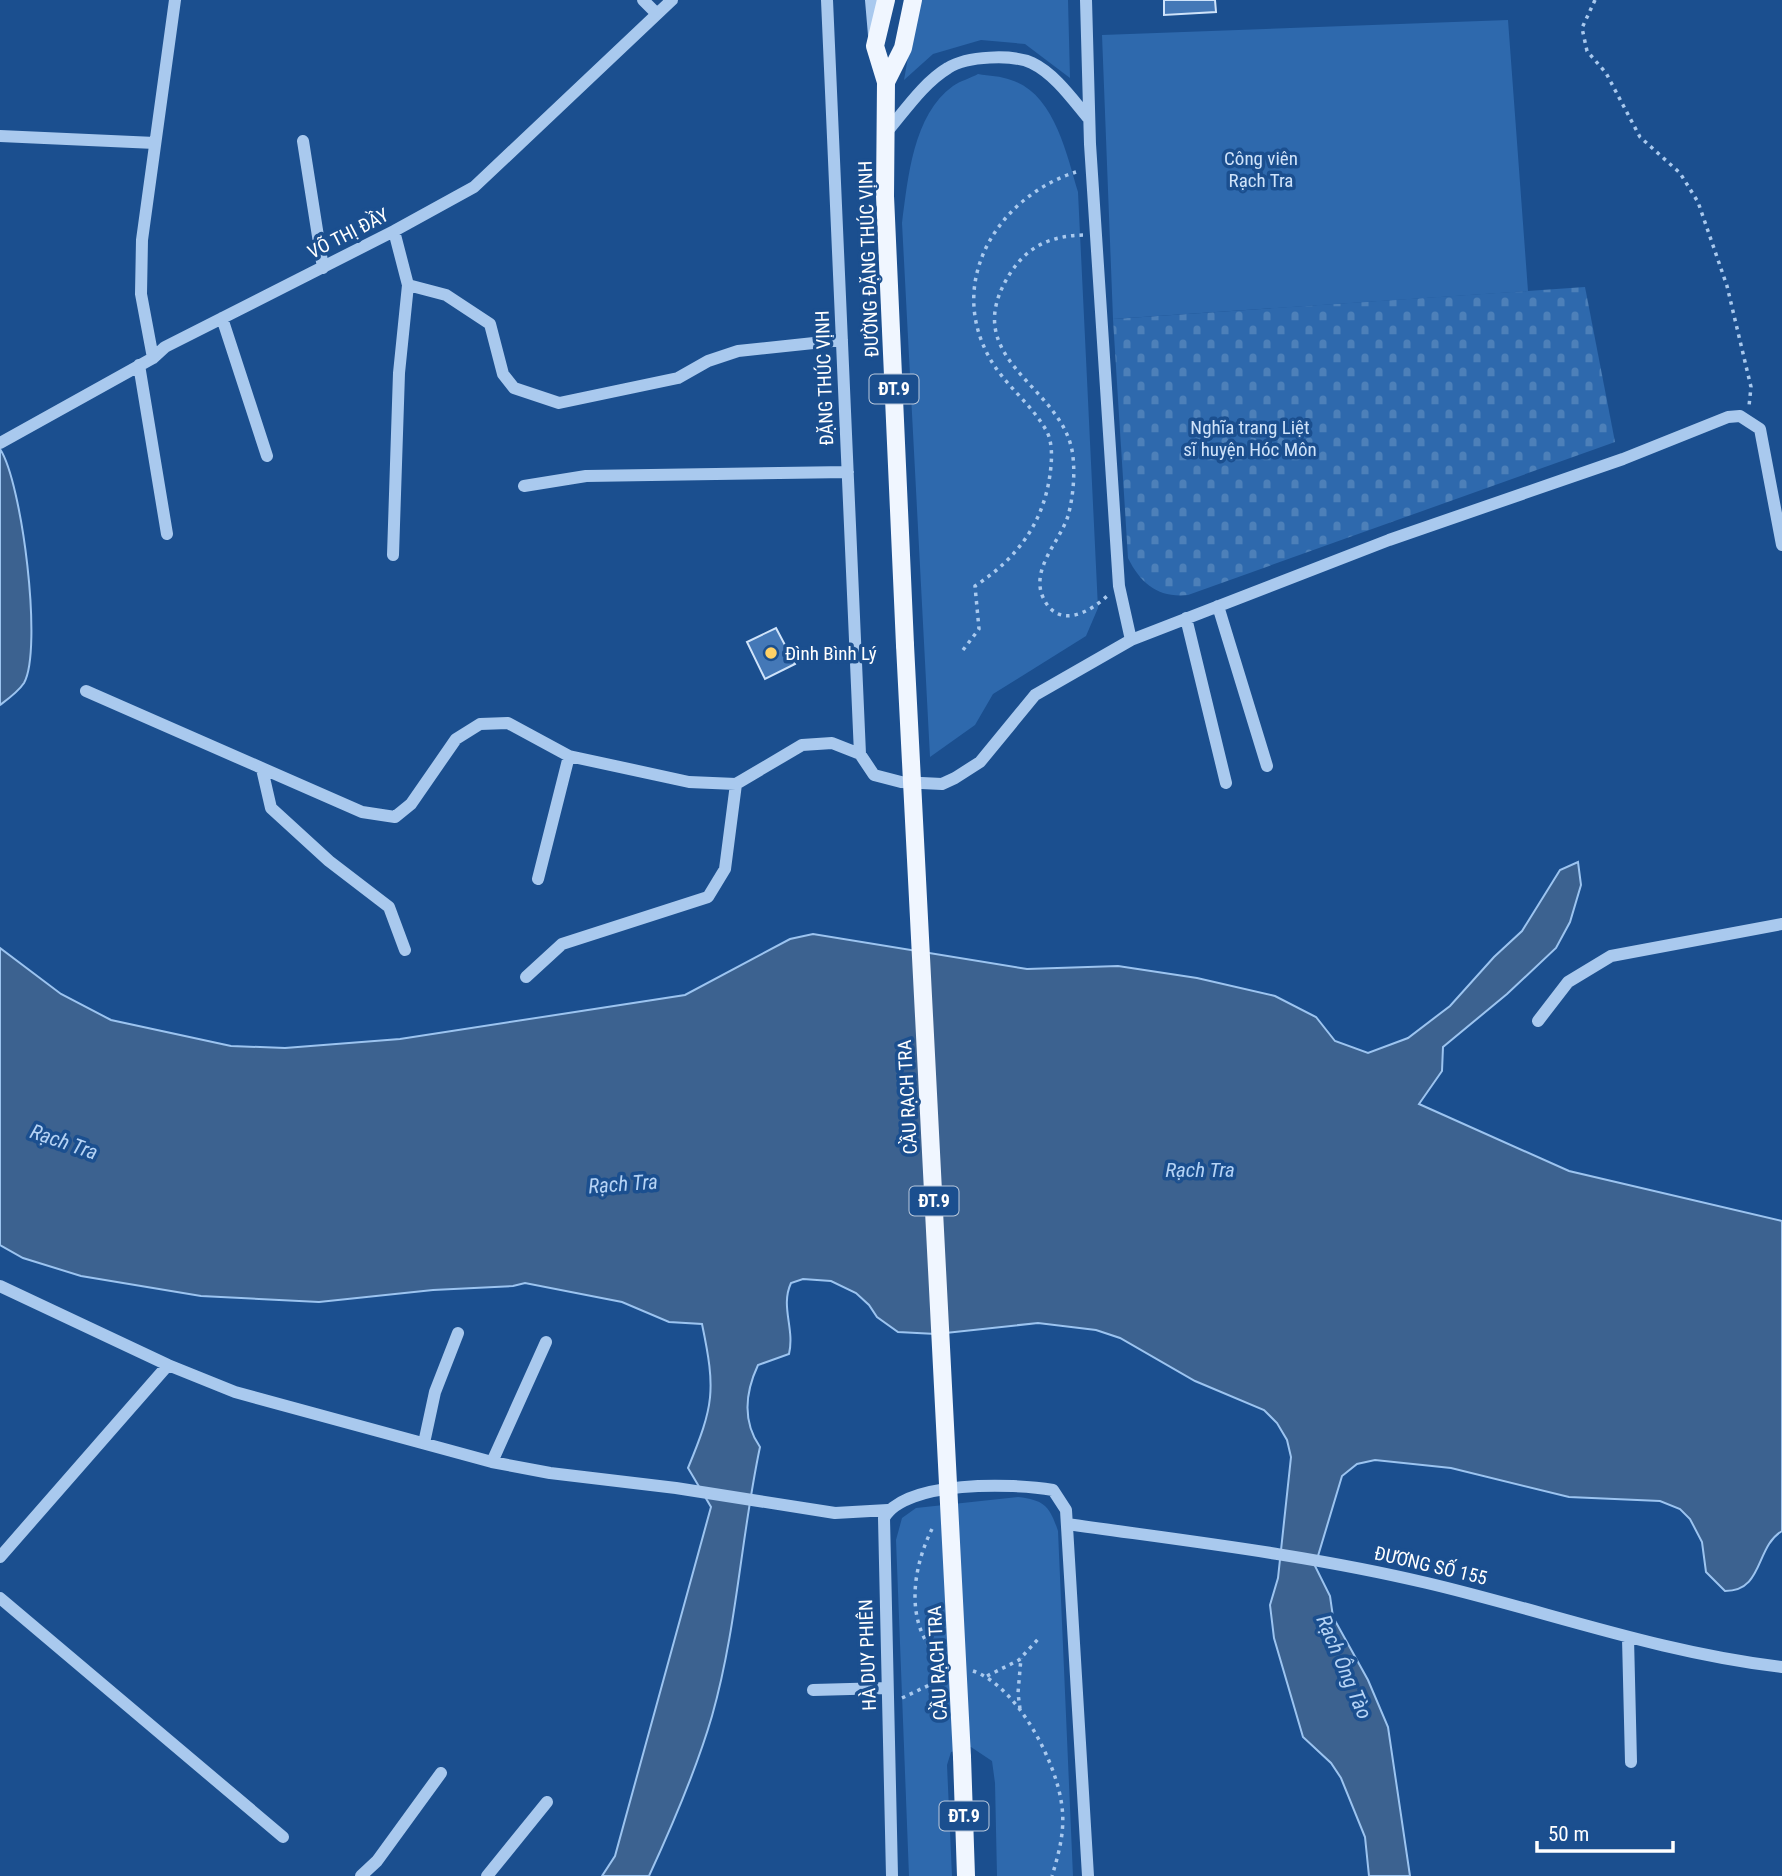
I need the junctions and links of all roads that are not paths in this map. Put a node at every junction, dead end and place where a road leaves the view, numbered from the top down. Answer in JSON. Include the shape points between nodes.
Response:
{"nodes":[{"id":1,"x":175,"y":0,"type":"edge"},
{"id":2,"x":643,"y":0,"type":"edge"},
{"id":3,"x":672,"y":0,"type":"edge"},
{"id":4,"x":827,"y":0,"type":"edge"},
{"id":5,"x":871,"y":0,"type":"edge"},
{"id":6,"x":886,"y":0,"type":"edge"},
{"id":7,"x":913,"y":0,"type":"edge"},
{"id":8,"x":1086,"y":0,"type":"edge"},
{"id":9,"x":657,"y":14,"type":"junction"},
{"id":10,"x":876,"y":46,"type":"junction"},
{"id":11,"x":886,"y":82,"type":"junction"},
{"id":12,"x":1089,"y":119,"type":"junction"},
{"id":13,"x":885,"y":134,"type":"junction"},
{"id":14,"x":0,"y":136,"type":"edge"},
{"id":15,"x":303,"y":141,"type":"dead end"},
{"id":16,"x":155,"y":144,"type":"junction"},
{"id":17,"x":394,"y":231,"type":"junction"},
{"id":18,"x":323,"y":268,"type":"junction"},
{"id":19,"x":408,"y":285,"type":"junction"},
{"id":20,"x":222,"y":318,"type":"junction"},
{"id":21,"x":842,"y":340,"type":"junction"},
{"id":22,"x":153,"y":358,"type":"junction"},
{"id":23,"x":139,"y":365,"type":"junction"},
{"id":24,"x":0,"y":443,"type":"edge"},
{"id":25,"x":267,"y":456,"type":"dead end"},
{"id":26,"x":848,"y":472,"type":"junction"},
{"id":27,"x":524,"y":486,"type":"dead end"},
{"id":28,"x":1780,"y":523,"type":"edge"},
{"id":29,"x":167,"y":534,"type":"dead end"},
{"id":30,"x":1782,"y":545,"type":"edge"},
{"id":31,"x":393,"y":555,"type":"dead end"},
{"id":32,"x":1218,"y":606,"type":"junction"},
{"id":33,"x":1186,"y":618,"type":"junction"},
{"id":34,"x":1131,"y":640,"type":"junction"},
{"id":35,"x":905,"y":645,"type":"joint"},
{"id":36,"x":86,"y":691,"type":"dead end"},
{"id":37,"x":860,"y":754,"type":"junction"},
{"id":38,"x":569,"y":756,"type":"junction"},
{"id":39,"x":1268,"y":766,"type":"dead end"},
{"id":40,"x":262,"y":769,"type":"junction"},
{"id":41,"x":1226,"y":783,"type":"dead end"},
{"id":42,"x":736,"y":784,"type":"junction"},
{"id":43,"x":538,"y":879,"type":"dead end"},
{"id":44,"x":1782,"y":924,"type":"edge"},
{"id":45,"x":405,"y":950,"type":"dead end"},
{"id":46,"x":526,"y":977,"type":"dead end"},
{"id":47,"x":1538,"y":1021,"type":"dead end"},
{"id":48,"x":0,"y":1286,"type":"edge"},
{"id":49,"x":457,"y":1333,"type":"dead end"},
{"id":50,"x":546,"y":1342,"type":"dead end"},
{"id":51,"x":167,"y":1365,"type":"junction"},
{"id":52,"x":424,"y":1443,"type":"junction"},
{"id":53,"x":492,"y":1462,"type":"junction"},
{"id":54,"x":888,"y":1510,"type":"junction"},
{"id":55,"x":1067,"y":1524,"type":"junction"},
{"id":56,"x":0,"y":1558,"type":"edge"},
{"id":57,"x":0,"y":1598,"type":"edge"},
{"id":58,"x":1628,"y":1638,"type":"junction"},
{"id":59,"x":1782,"y":1667,"type":"edge"},
{"id":60,"x":887,"y":1688,"type":"junction"},
{"id":61,"x":813,"y":1690,"type":"dead end"},
{"id":62,"x":1631,"y":1762,"type":"dead end"},
{"id":63,"x":442,"y":1773,"type":"dead end"},
{"id":64,"x":547,"y":1802,"type":"dead end"},
{"id":65,"x":283,"y":1837,"type":"dead end"},
{"id":66,"x":361,"y":1876,"type":"edge"},
{"id":67,"x":487,"y":1876,"type":"edge"},
{"id":68,"x":892,"y":1876,"type":"edge"},
{"id":69,"x":966,"y":1876,"type":"edge"},
{"id":70,"x":1088,"y":1876,"type":"edge"}],
"edges":[{"from":1,"to":16,"type":"street"},
{"from":2,"to":9,"type":"street"},
{"from":3,"to":9,"type":"street","name":"VÕ THỊ ĐẦY"},
{"from":4,"to":21,"type":"street","name":"ĐẶNG THÚC VỊNH"},
{"from":5,"to":10,"type":"street"},
{"from":6,"to":10,"type":"main road","name":"ĐƯỜNG ĐẶNG THÚC VỊNH","number":"ĐT.9"},
{"from":7,"to":11,"type":"main road","name":"ĐƯỜNG ĐẶNG THÚC VỊNH","number":"ĐT.9","via":[[903,48]]},
{"from":8,"to":12,"type":"street"},
{"from":9,"to":17,"type":"street","name":"VÕ THỊ ĐẦY","via":[[474,187]]},
{"from":10,"to":11,"type":"main road","name":"ĐƯỜNG ĐẶNG THÚC VỊNH","number":"ĐT.9"},
{"from":11,"to":13,"type":"main road","name":"ĐƯỜNG ĐẶNG THÚC VỊNH","number":"ĐT.9"},
{"from":12,"to":13,"type":"street","via":[[1060,85],[1033,63],[1007,57],[949,67]]},
{"from":12,"to":34,"type":"street","via":[[1119,586]]},
{"from":13,"to":35,"type":"main road","name":"ĐƯỜNG ĐẶNG THÚC VỊNH","number":"ĐT.9"},
{"from":14,"to":16,"type":"street"},
{"from":15,"to":18,"type":"street"},
{"from":16,"to":22,"type":"street","via":[[142,240],[141,294]]},
{"from":17,"to":18,"type":"street","name":"VÕ THỊ ĐẦY"},
{"from":17,"to":19,"type":"street"},
{"from":18,"to":20,"type":"street","name":"VÕ THỊ ĐẦY"},
{"from":19,"to":21,"type":"street","via":[[446,295],[490,324],[503,374],[514,388],[559,403],[678,379],[708,361],[738,351]]},
{"from":19,"to":31,"type":"street","via":[[399,373]]},
{"from":20,"to":22,"type":"street","name":"VÕ THỊ ĐẦY"},
{"from":20,"to":25,"type":"street"},
{"from":21,"to":26,"type":"street","name":"ĐẶNG THÚC VỊNH"},
{"from":22,"to":23,"type":"street","name":"VÕ THỊ ĐẦY"},
{"from":23,"to":24,"type":"street","name":"VÕ THỊ ĐẦY"},
{"from":23,"to":29,"type":"street"},
{"from":26,"to":27,"type":"street","via":[[586,475]]},
{"from":26,"to":37,"type":"street","name":"ĐẶNG THÚC VỊNH"},
{"from":28,"to":30,"type":"street"},
{"from":28,"to":32,"type":"street","via":[[1760,429],[1740,416],[1728,417]]},
{"from":32,"to":33,"type":"street"},
{"from":32,"to":39,"type":"street"},
{"from":33,"to":34,"type":"street"},
{"from":33,"to":41,"type":"street"},
{"from":34,"to":37,"type":"street","via":[[1035,695],[980,762],[942,784],[874,775]]},
{"from":35,"to":69,"type":"main road","name":"CẦU RẠCH TRA","number":"ĐT.9","bridge":true},
{"from":36,"to":40,"type":"street"},
{"from":37,"to":42,"type":"street","via":[[832,743],[802,745]]},
{"from":38,"to":40,"type":"street","via":[[509,723],[480,724],[456,739],[411,804],[395,817],[362,812]]},
{"from":38,"to":42,"type":"street","via":[[689,782]]},
{"from":38,"to":43,"type":"street"},
{"from":40,"to":45,"type":"street","via":[[271,808],[329,862],[389,907]]},
{"from":42,"to":46,"type":"street","via":[[725,869],[708,897],[562,944]]},
{"from":44,"to":47,"type":"street","via":[[1611,956],[1568,982]]},
{"from":48,"to":51,"type":"street"},
{"from":49,"to":52,"type":"street","via":[[435,1392]]},
{"from":50,"to":53,"type":"street"},
{"from":51,"to":52,"type":"street","via":[[266,1402]]},
{"from":51,"to":56,"type":"street"},
{"from":52,"to":53,"type":"street"},
{"from":53,"to":54,"type":"street","via":[[835,1513]]},
{"from":54,"to":55,"type":"street","via":[[915,1494],[1002,1486],[1052,1490],[1062,1500]]},
{"from":54,"to":60,"type":"street","name":"HÀ DUY PHIÊN","via":[[882,1525]]},
{"from":55,"to":58,"type":"street","name":"ĐƯƠNG SỐ 155","via":[[1321,1561],[1512,1603]]},
{"from":55,"to":70,"type":"street"},
{"from":57,"to":65,"type":"street"},
{"from":58,"to":59,"type":"street","name":"ĐƯƠNG SỐ 155","via":[[1688,1654]]},
{"from":58,"to":62,"type":"street"},
{"from":60,"to":61,"type":"street"},
{"from":60,"to":68,"type":"street","name":"HÀ DUY PHIÊN"},
{"from":63,"to":66,"type":"street"},
{"from":64,"to":67,"type":"street"}]}
